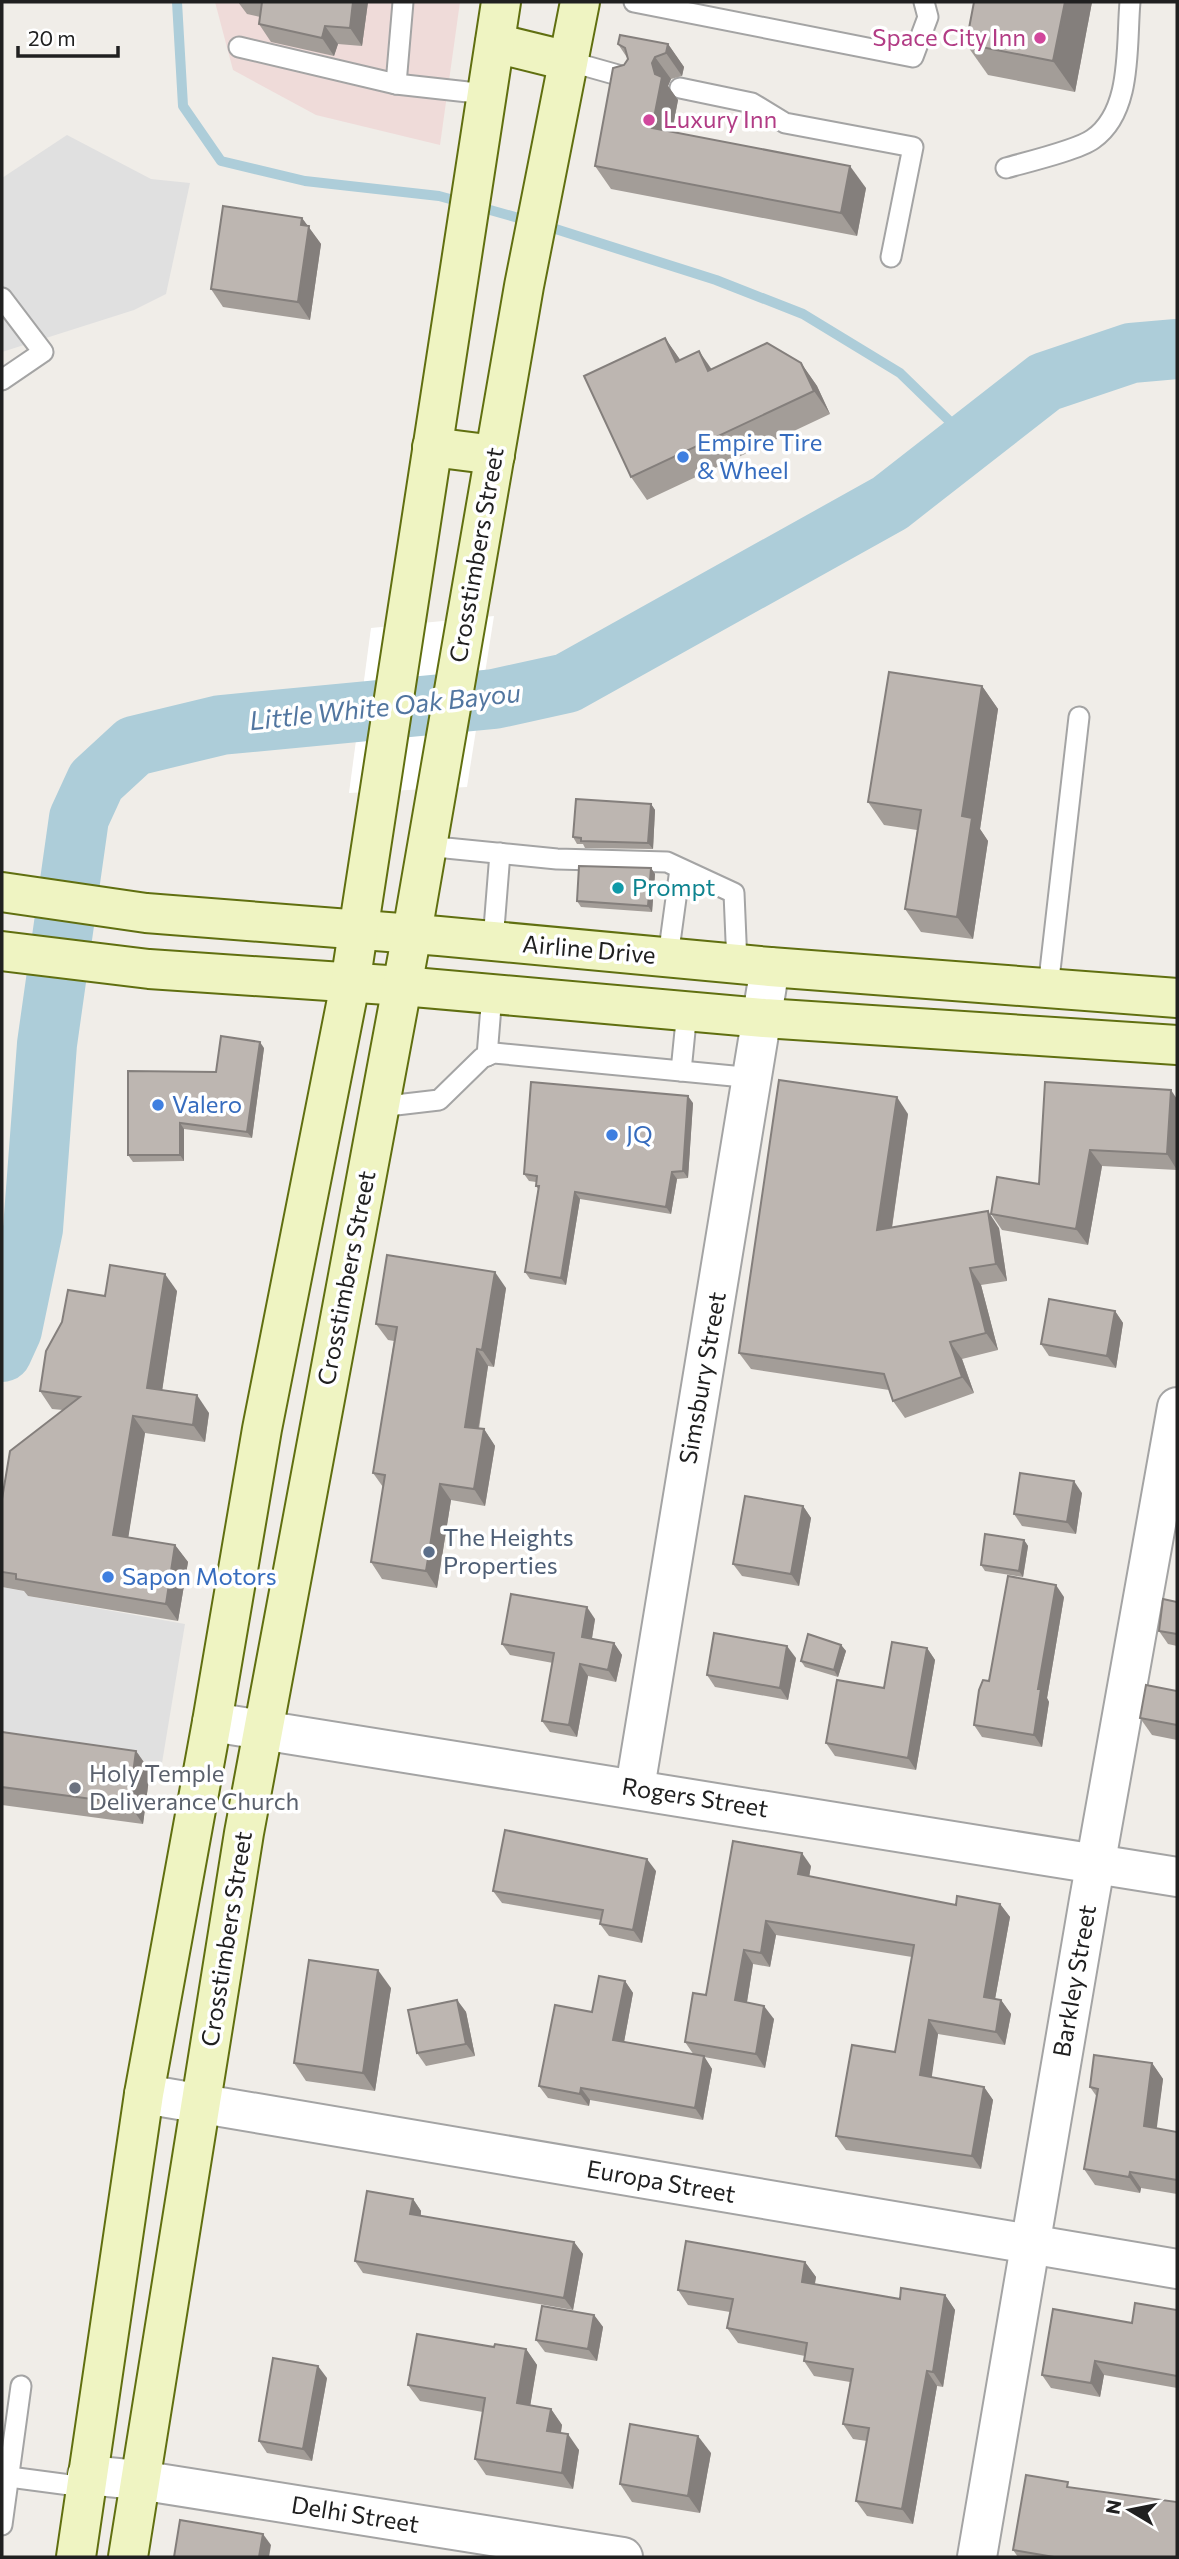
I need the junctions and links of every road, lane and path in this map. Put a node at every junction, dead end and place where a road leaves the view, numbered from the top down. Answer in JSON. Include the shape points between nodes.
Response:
{"nodes":[{"id":1,"x":403,"y":2,"type":"edge"},
{"id":2,"x":501,"y":2,"type":"edge"},
{"id":3,"x":580,"y":2,"type":"edge"},
{"id":4,"x":634,"y":2,"type":"edge"},
{"id":5,"x":924,"y":2,"type":"edge"},
{"id":6,"x":1130,"y":2,"type":"edge"},
{"id":7,"x":495,"y":43,"type":"junction"},
{"id":8,"x":239,"y":47,"type":"dead end"},
{"id":9,"x":568,"y":61,"type":"junction"},
{"id":10,"x":632,"y":79,"type":"edge"},
{"id":11,"x":396,"y":84,"type":"junction"},
{"id":12,"x":680,"y":88,"type":"dead end"},
{"id":13,"x":486,"y":94,"type":"junction"},
{"id":14,"x":1006,"y":168,"type":"dead end"},
{"id":15,"x":891,"y":257,"type":"dead end"},
{"id":16,"x":2,"y":298,"type":"edge"},
{"id":17,"x":2,"y":380,"type":"edge"},
{"id":18,"x":432,"y":447,"type":"junction"},
{"id":19,"x":495,"y":455,"type":"junction"},
{"id":20,"x":1079,"y":717,"type":"dead end"},
{"id":21,"x":426,"y":846,"type":"junction"},
{"id":22,"x":500,"y":853,"type":"junction"},
{"id":23,"x":680,"y":869,"type":"junction"},
{"id":24,"x":2,"y":892,"type":"edge"},
{"id":25,"x":357,"y":929,"type":"junction"},
{"id":26,"x":412,"y":933,"type":"junction"},
{"id":27,"x":493,"y":941,"type":"junction"},
{"id":28,"x":2,"y":951,"type":"edge"},
{"id":29,"x":668,"y":957,"type":"junction"},
{"id":30,"x":753,"y":965,"type":"junction"},
{"id":31,"x":350,"y":984,"type":"junction"},
{"id":32,"x":402,"y":986,"type":"junction"},
{"id":33,"x":1048,"y":988,"type":"junction"},
{"id":34,"x":492,"y":993,"type":"junction"},
{"id":35,"x":1177,"y":998,"type":"edge"},
{"id":36,"x":687,"y":1011,"type":"junction"},
{"id":37,"x":764,"y":1018,"type":"junction"},
{"id":38,"x":1177,"y":1045,"type":"edge"},
{"id":39,"x":487,"y":1056,"type":"junction"},
{"id":40,"x":681,"y":1071,"type":"junction"},
{"id":41,"x":754,"y":1079,"type":"junction"},
{"id":42,"x":379,"y":1107,"type":"junction"},
{"id":43,"x":1177,"y":1406,"type":"edge"},
{"id":44,"x":262,"y":1429,"type":"junction"},
{"id":45,"x":317,"y":1436,"type":"junction"},
{"id":46,"x":212,"y":1722,"type":"junction"},
{"id":47,"x":265,"y":1730,"type":"junction"},
{"id":48,"x":635,"y":1788,"type":"junction"},
{"id":49,"x":1095,"y":1864,"type":"junction"},
{"id":50,"x":1177,"y":1877,"type":"edge"},
{"id":51,"x":144,"y":2094,"type":"junction"},
{"id":52,"x":202,"y":2103,"type":"junction"},
{"id":53,"x":1030,"y":2246,"type":"junction"},
{"id":54,"x":1177,"y":2269,"type":"edge"},
{"id":55,"x":21,"y":2386,"type":"dead end"},
{"id":56,"x":5,"y":2477,"type":"edge"},
{"id":57,"x":139,"y":2480,"type":"junction"},
{"id":58,"x":86,"y":2481,"type":"junction"},
{"id":59,"x":2,"y":2525,"type":"edge"},
{"id":60,"x":76,"y":2557,"type":"edge"},
{"id":61,"x":128,"y":2557,"type":"edge"},
{"id":62,"x":623,"y":2557,"type":"edge"},
{"id":63,"x":977,"y":2557,"type":"edge"}],
"edges":[{"from":1,"to":11,"type":"lane"},
{"from":2,"to":7,"type":"main road","name":"Crosstimbers Street"},
{"from":3,"to":9,"type":"main road","name":"Crosstimbers Street"},
{"from":4,"to":5,"type":"lane","via":[[913,57],[928,17]]},
{"from":6,"to":14,"type":"lane","via":[[1121,99],[1109,123],[1093,140]]},
{"from":7,"to":9,"type":"main road"},
{"from":7,"to":13,"type":"main road","name":"Crosstimbers Street"},
{"from":8,"to":11,"type":"lane"},
{"from":9,"to":10,"type":"lane"},
{"from":9,"to":19,"type":"main road","name":"Crosstimbers Street"},
{"from":11,"to":13,"type":"lane"},
{"from":12,"to":15,"type":"lane","via":[[752,103],[785,123],[913,147]]},
{"from":13,"to":18,"type":"main road","name":"Crosstimbers Street"},
{"from":16,"to":17,"type":"lane","via":[[43,352]]},
{"from":18,"to":19,"type":"main road"},
{"from":18,"to":25,"type":"main road","name":"Crosstimbers Street"},
{"from":19,"to":21,"type":"main road","name":"Crosstimbers Street"},
{"from":20,"to":33,"type":"lane"},
{"from":21,"to":22,"type":"lane"},
{"from":21,"to":26,"type":"main road","name":"Crosstimbers Street"},
{"from":22,"to":23,"type":"lane","via":[[667,862]]},
{"from":22,"to":27,"type":"lane"},
{"from":23,"to":29,"type":"lane"},
{"from":23,"to":30,"type":"lane","via":[[734,893]]},
{"from":24,"to":25,"type":"main road","name":"Airline Drive","via":[[146,913]]},
{"from":25,"to":26,"type":"main road","name":"Airline Drive"},
{"from":25,"to":31,"type":"main road","name":"Crosstimbers Street"},
{"from":26,"to":27,"type":"main road","name":"Airline Drive"},
{"from":26,"to":32,"type":"main road","name":"Crosstimbers Street"},
{"from":27,"to":29,"type":"main road","name":"Airline Drive"},
{"from":28,"to":31,"type":"main road","via":[[149,969]]},
{"from":29,"to":30,"type":"main road","name":"Airline Drive"},
{"from":30,"to":33,"type":"main road","name":"Airline Drive"},
{"from":30,"to":37,"type":"street","name":"Simsbury Street"},
{"from":31,"to":32,"type":"main road"},
{"from":31,"to":44,"type":"main road","name":"Crosstimbers Street"},
{"from":32,"to":34,"type":"main road"},
{"from":32,"to":42,"type":"main road","name":"Crosstimbers Street"},
{"from":33,"to":35,"type":"main road","name":"Airline Drive"},
{"from":34,"to":36,"type":"main road"},
{"from":34,"to":39,"type":"lane"},
{"from":36,"to":37,"type":"main road"},
{"from":36,"to":40,"type":"lane"},
{"from":37,"to":38,"type":"main road"},
{"from":37,"to":41,"type":"street","name":"Simsbury Street"},
{"from":39,"to":40,"type":"lane","via":[[494,1053]]},
{"from":39,"to":42,"type":"lane","via":[[439,1100]]},
{"from":40,"to":41,"type":"lane"},
{"from":41,"to":48,"type":"street","name":"Simsbury Street"},
{"from":42,"to":45,"type":"main road","name":"Crosstimbers Street"},
{"from":43,"to":49,"type":"street","name":"Barkley Street"},
{"from":44,"to":45,"type":"main road"},
{"from":44,"to":46,"type":"main road","name":"Crosstimbers Street"},
{"from":45,"to":47,"type":"main road","name":"Crosstimbers Street"},
{"from":46,"to":47,"type":"street","name":"Rogers Street"},
{"from":46,"to":51,"type":"main road","name":"Crosstimbers Street"},
{"from":47,"to":48,"type":"street","name":"Rogers Street"},
{"from":47,"to":52,"type":"main road","name":"Crosstimbers Street","via":[[244,1833]]},
{"from":48,"to":49,"type":"street","name":"Rogers Street"},
{"from":49,"to":50,"type":"street","name":"Rogers Street"},
{"from":49,"to":53,"type":"street","name":"Barkley Street"},
{"from":51,"to":52,"type":"street","name":"Europa Street"},
{"from":51,"to":58,"type":"main road","name":"Crosstimbers Street"},
{"from":52,"to":53,"type":"street","name":"Europa Street"},
{"from":52,"to":57,"type":"main road","name":"Crosstimbers Street"},
{"from":53,"to":54,"type":"street","name":"Europa Street"},
{"from":53,"to":63,"type":"street","name":"Barkley Street"},
{"from":55,"to":56,"type":"lane"},
{"from":56,"to":58,"type":"lane"},
{"from":56,"to":59,"type":"lane"},
{"from":57,"to":58,"type":"street","name":"Delhi Street"},
{"from":57,"to":61,"type":"main road","name":"Crosstimbers Street"},
{"from":57,"to":62,"type":"street","name":"Delhi Street"},
{"from":58,"to":60,"type":"main road","name":"Crosstimbers Street"}]}
